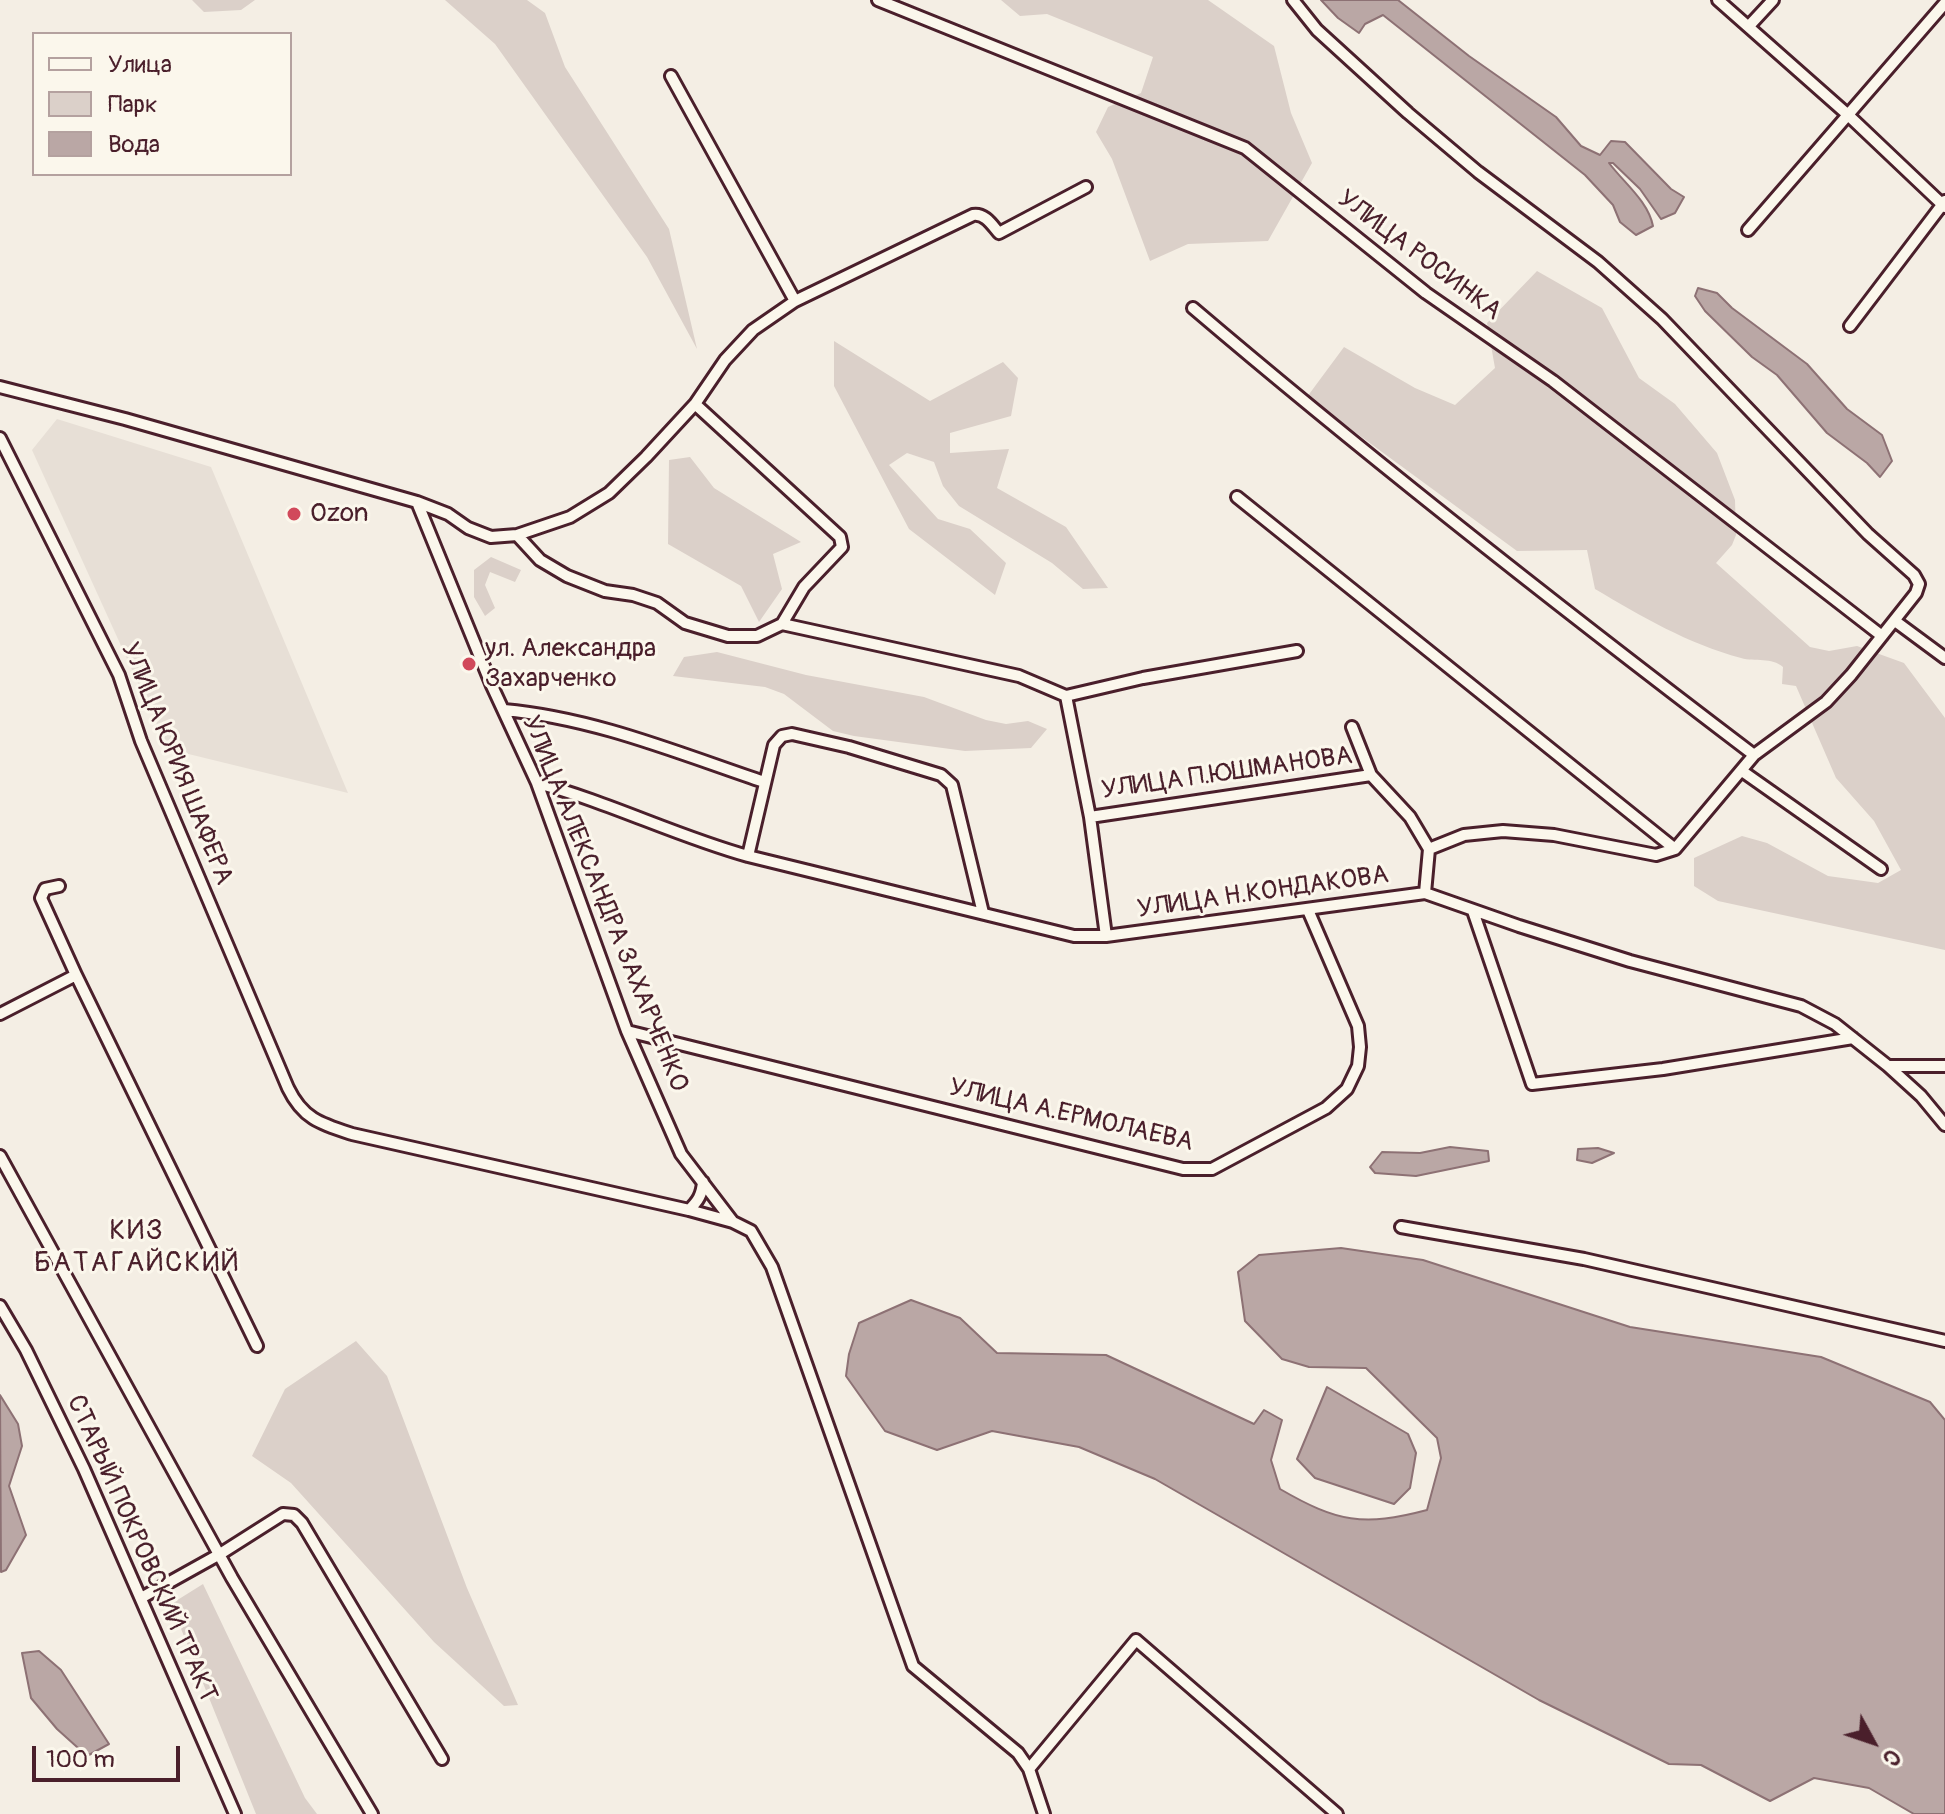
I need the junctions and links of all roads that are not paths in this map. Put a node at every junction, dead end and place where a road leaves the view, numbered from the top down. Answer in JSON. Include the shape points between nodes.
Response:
{"nodes":[{"id":1,"x":878,"y":0,"type":"edge"},
{"id":2,"x":1293,"y":0,"type":"edge"},
{"id":3,"x":1718,"y":0,"type":"edge"},
{"id":4,"x":1773,"y":0,"type":"edge"},
{"id":5,"x":1945,"y":3,"type":"edge"},
{"id":6,"x":1749,"y":26,"type":"junction"},
{"id":7,"x":671,"y":76,"type":"dead end"},
{"id":8,"x":1847,"y":114,"type":"junction"},
{"id":9,"x":1086,"y":187,"type":"dead end"},
{"id":10,"x":1944,"y":204,"type":"edge"},
{"id":11,"x":1748,"y":230,"type":"dead end"},
{"id":12,"x":795,"y":301,"type":"junction"},
{"id":13,"x":1193,"y":308,"type":"dead end"},
{"id":14,"x":1850,"y":326,"type":"dead end"},
{"id":15,"x":0,"y":387,"type":"edge"},
{"id":16,"x":695,"y":404,"type":"junction"},
{"id":17,"x":0,"y":438,"type":"edge"},
{"id":18,"x":1237,"y":497,"type":"dead end"},
{"id":19,"x":417,"y":502,"type":"junction"},
{"id":20,"x":517,"y":535,"type":"junction"},
{"id":21,"x":1895,"y":621,"type":"junction"},
{"id":22,"x":782,"y":624,"type":"junction"},
{"id":23,"x":1882,"y":636,"type":"junction"},
{"id":24,"x":1297,"y":651,"type":"dead end"},
{"id":25,"x":1945,"y":658,"type":"edge"},
{"id":26,"x":1066,"y":696,"type":"junction"},
{"id":27,"x":504,"y":710,"type":"junction"},
{"id":28,"x":1352,"y":727,"type":"dead end"},
{"id":29,"x":1754,"y":755,"type":"junction"},
{"id":30,"x":1742,"y":771,"type":"junction"},
{"id":31,"x":1371,"y":775,"type":"junction"},
{"id":32,"x":764,"y":782,"type":"junction"},
{"id":33,"x":537,"y":783,"type":"junction"},
{"id":34,"x":1090,"y":817,"type":"junction"},
{"id":35,"x":1429,"y":849,"type":"junction"},
{"id":36,"x":1675,"y":849,"type":"junction"},
{"id":37,"x":748,"y":856,"type":"junction"},
{"id":38,"x":1881,"y":869,"type":"dead end"},
{"id":39,"x":59,"y":886,"type":"dead end"},
{"id":40,"x":1425,"y":893,"type":"junction"},
{"id":41,"x":1308,"y":910,"type":"junction"},
{"id":42,"x":1473,"y":911,"type":"junction"},
{"id":43,"x":983,"y":913,"type":"junction"},
{"id":44,"x":1106,"y":936,"type":"junction"},
{"id":45,"x":76,"y":975,"type":"junction"},
{"id":46,"x":0,"y":1014,"type":"edge"},
{"id":47,"x":627,"y":1031,"type":"junction"},
{"id":48,"x":1853,"y":1038,"type":"junction"},
{"id":49,"x":1888,"y":1066,"type":"junction"},
{"id":50,"x":1945,"y":1066,"type":"edge"},
{"id":51,"x":1945,"y":1125,"type":"edge"},
{"id":52,"x":0,"y":1156,"type":"edge"},
{"id":53,"x":703,"y":1182,"type":"junction"},
{"id":54,"x":689,"y":1210,"type":"junction"},
{"id":55,"x":733,"y":1222,"type":"junction"},
{"id":56,"x":1401,"y":1227,"type":"dead end"},
{"id":57,"x":0,"y":1306,"type":"edge"},
{"id":58,"x":1945,"y":1341,"type":"edge"},
{"id":59,"x":257,"y":1346,"type":"dead end"},
{"id":60,"x":220,"y":1554,"type":"junction"},
{"id":61,"x":141,"y":1598,"type":"junction"},
{"id":62,"x":442,"y":1759,"type":"dead end"},
{"id":63,"x":1029,"y":1769,"type":"junction"},
{"id":64,"x":235,"y":1814,"type":"edge"},
{"id":65,"x":372,"y":1814,"type":"edge"},
{"id":66,"x":1044,"y":1814,"type":"edge"},
{"id":67,"x":1337,"y":1814,"type":"edge"}],
"edges":[{"from":1,"to":23,"type":"street","name":"УЛИЦА РОСИНКА","via":[[1245,148],[1426,293],[1553,381]]},
{"from":2,"to":21,"type":"street","via":[[1317,30],[1408,113],[1662,319],[1868,534],[1914,575],[1916,593]]},
{"from":3,"to":6,"type":"street"},
{"from":4,"to":6,"type":"street"},
{"from":5,"to":8,"type":"street"},
{"from":6,"to":8,"type":"street"},
{"from":7,"to":12,"type":"street"},
{"from":8,"to":10,"type":"street"},
{"from":8,"to":11,"type":"street"},
{"from":9,"to":12,"type":"street","via":[[999,233],[986,218],[973,215]]},
{"from":10,"to":14,"type":"street"},
{"from":12,"to":16,"type":"street","via":[[753,330]]},
{"from":13,"to":29,"type":"street","via":[[1483,546]]},
{"from":15,"to":19,"type":"street"},
{"from":16,"to":20,"type":"street","via":[[609,493],[570,517]]},
{"from":16,"to":22,"type":"street","via":[[840,537],[842,547],[836,556],[817,570]]},
{"from":17,"to":54,"type":"street","name":"УЛИЦА ЮРИЯ ШАФЕРА","via":[[119,675],[152,767],[302,1111],[352,1134]]},
{"from":18,"to":36,"type":"street"},
{"from":19,"to":20,"type":"street","via":[[491,537]]},
{"from":19,"to":27,"type":"street","name":"УЛИЦА АЛЕКСАНДРА ЗАХАРЧЕНКО"},
{"from":20,"to":22,"type":"street","via":[[540,560],[567,576],[657,603],[685,623],[728,636],[757,636]]},
{"from":21,"to":23,"type":"street"},
{"from":21,"to":25,"type":"street"},
{"from":22,"to":26,"type":"street","via":[[1019,676]]},
{"from":23,"to":29,"type":"street","via":[[1826,702]]},
{"from":24,"to":26,"type":"street"},
{"from":26,"to":34,"type":"street","name":"УЛИЦА Н.КОНДАКОВА"},
{"from":27,"to":32,"type":"street","via":[[608,729]]},
{"from":27,"to":33,"type":"street","name":"УЛИЦА АЛЕКСАНДРА ЗАХАРЧЕНКО"},
{"from":28,"to":31,"type":"street"},
{"from":29,"to":30,"type":"street"},
{"from":30,"to":36,"type":"street"},
{"from":30,"to":38,"type":"street"},
{"from":31,"to":34,"type":"street","name":"УЛИЦА П.ЮШМАНОВА"},
{"from":31,"to":35,"type":"street","via":[[1410,817]]},
{"from":32,"to":37,"type":"street"},
{"from":32,"to":43,"type":"street","via":[[774,745],[792,734],[941,775],[952,785]]},
{"from":33,"to":37,"type":"street","name":"УЛИЦА Н.КОНДАКОВА"},
{"from":33,"to":47,"type":"street","name":"УЛИЦА АЛЕКСАНДРА ЗАХАРЧЕНКО"},
{"from":34,"to":44,"type":"street","name":"УЛИЦА Н.КОНДАКОВА"},
{"from":35,"to":36,"type":"street","via":[[1464,835],[1503,831],[1656,855]]},
{"from":35,"to":40,"type":"street"},
{"from":37,"to":43,"type":"street","name":"УЛИЦА Н.КОНДАКОВА"},
{"from":39,"to":45,"type":"street","via":[[45,889],[41,898]]},
{"from":40,"to":41,"type":"street","name":"УЛИЦА Н.КОНДАКОВА"},
{"from":40,"to":42,"type":"street"},
{"from":41,"to":44,"type":"street","name":"УЛИЦА Н.КОНДАКОВА"},
{"from":41,"to":47,"type":"street","name":"УЛИЦА А.ЕРМОЛАЕВА","via":[[1358,1026],[1358,1066],[1347,1089],[1326,1108],[1212,1169],[1183,1169]]},
{"from":42,"to":48,"type":"street","via":[[1630,961],[1801,1006]]},
{"from":42,"to":48,"type":"street","via":[[1532,1084]]},
{"from":43,"to":44,"type":"street","name":"УЛИЦА Н.КОНДАКОВА","via":[[1074,936]]},
{"from":45,"to":46,"type":"street"},
{"from":45,"to":59,"type":"street"},
{"from":47,"to":53,"type":"street","name":"УЛИЦА АЛЕКСАНДРА ЗАХАРЧЕНКО","via":[[681,1154]]},
{"from":48,"to":49,"type":"street"},
{"from":49,"to":50,"type":"street"},
{"from":49,"to":51,"type":"street"},
{"from":52,"to":60,"type":"street"},
{"from":53,"to":54,"type":"street","via":[[702,1193]]},
{"from":53,"to":55,"type":"street","name":"УЛИЦА АЛЕКСАНДРА ЗАХАРЧЕНКО"},
{"from":54,"to":55,"type":"street"},
{"from":55,"to":63,"type":"street","name":"УЛИЦА АЛЕКСАНДРА ЗАХАРЧЕНКО","via":[[751,1231],[772,1267],[913,1666],[1018,1753]]},
{"from":56,"to":58,"type":"street","via":[[1584,1259]]},
{"from":57,"to":61,"type":"street","name":"СТАРЫЙ ПОКРОВСКИЙ ТРАКТ","via":[[84,1469]]},
{"from":60,"to":61,"type":"street"},
{"from":60,"to":62,"type":"street","via":[[283,1514],[294,1515]]},
{"from":60,"to":65,"type":"street"},
{"from":61,"to":64,"type":"street","name":"СТАРЫЙ ПОКРОВСКИЙ ТРАКТ"},
{"from":63,"to":66,"type":"street"},
{"from":63,"to":67,"type":"street","via":[[1136,1640]]}]}
